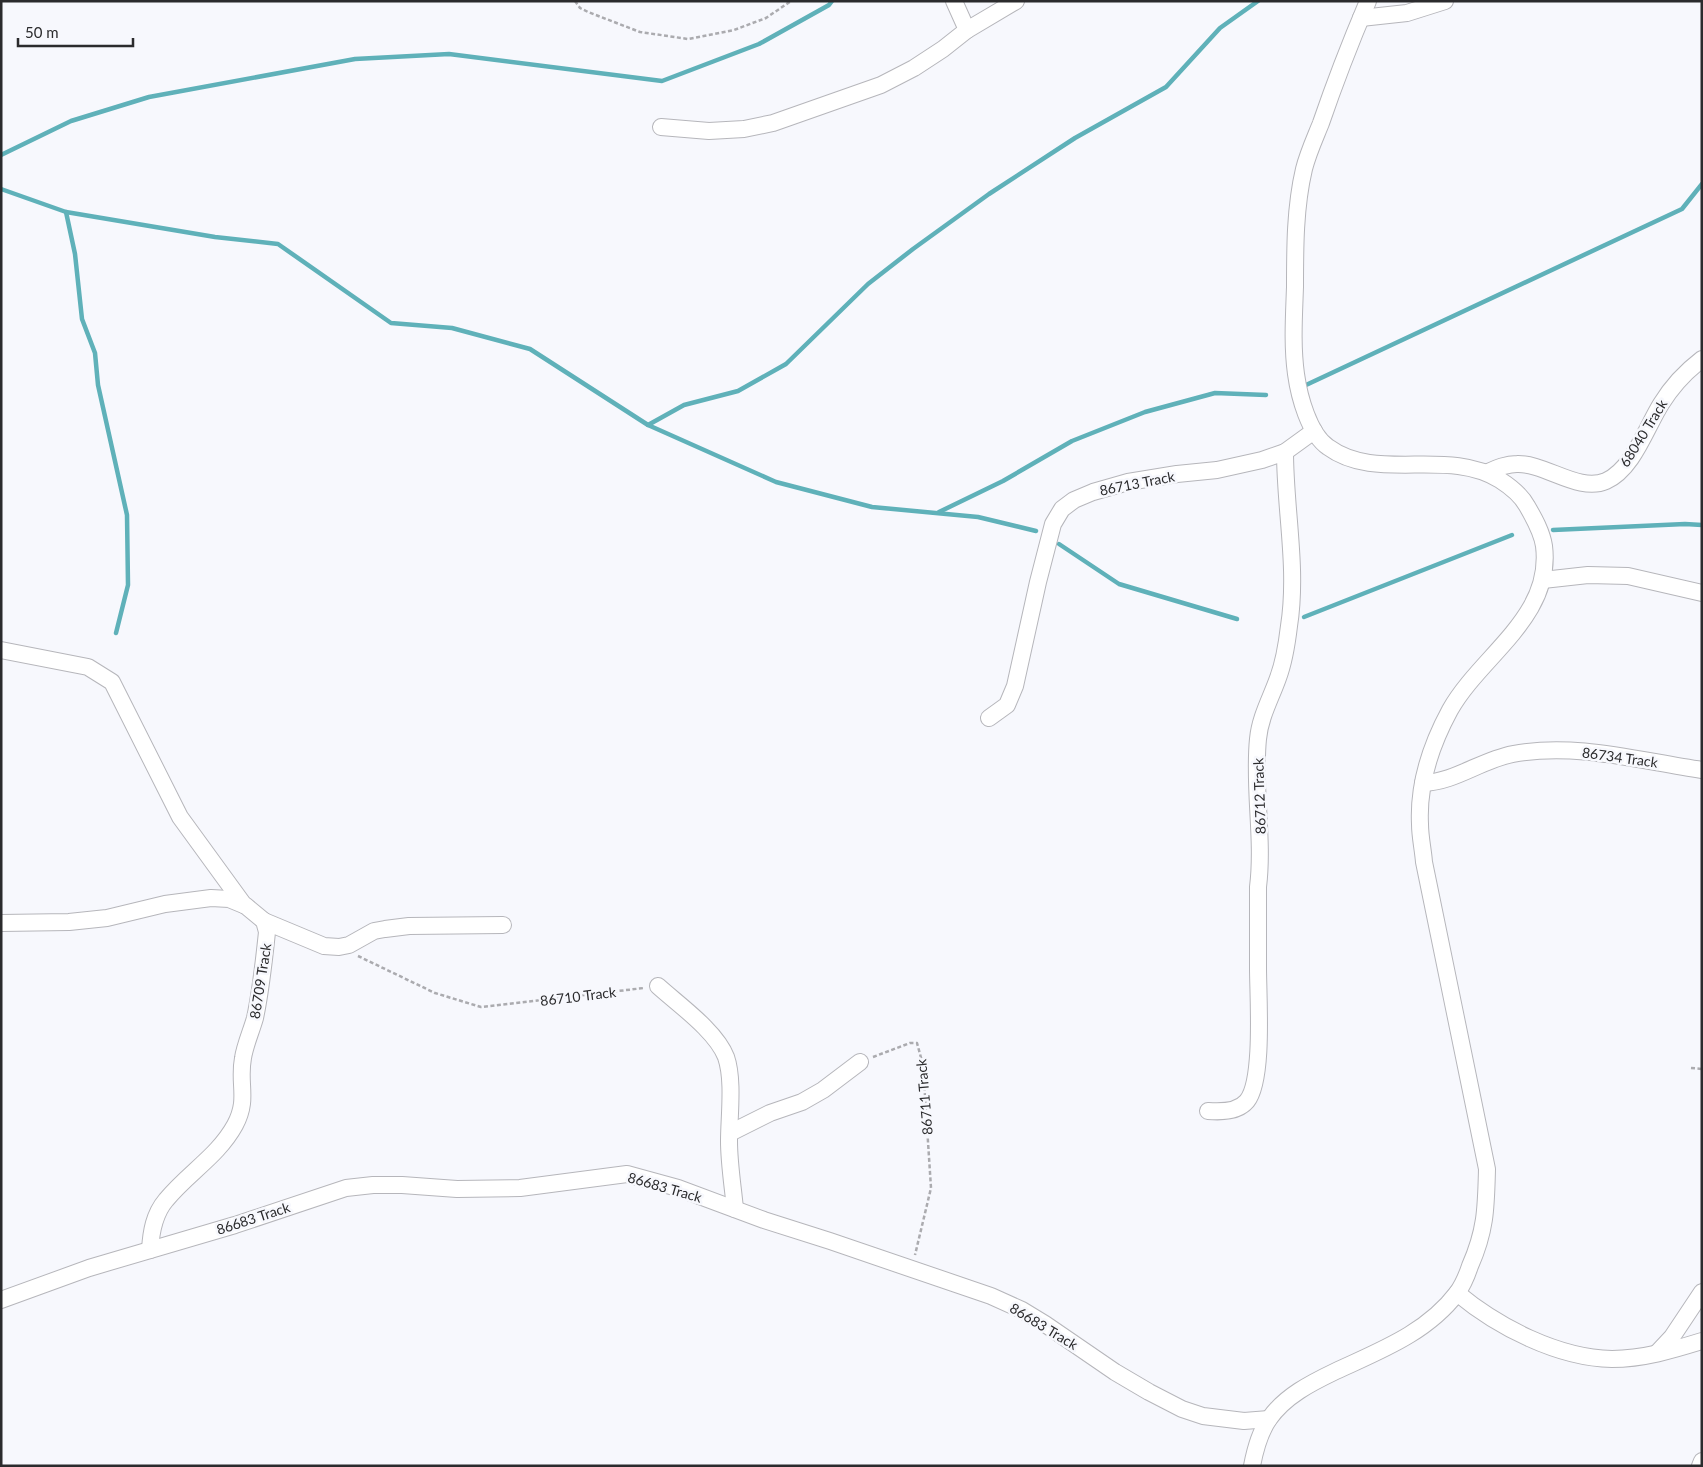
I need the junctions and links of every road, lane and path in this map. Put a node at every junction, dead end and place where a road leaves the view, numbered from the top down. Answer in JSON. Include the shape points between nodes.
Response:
{"nodes":[{"id":1,"x":575,"y":1,"type":"edge"},
{"id":2,"x":791,"y":1,"type":"edge"},
{"id":3,"x":954,"y":1,"type":"edge"},
{"id":4,"x":1016,"y":1,"type":"edge"},
{"id":5,"x":1368,"y":1,"type":"edge"},
{"id":6,"x":1445,"y":1,"type":"edge"},
{"id":7,"x":1360,"y":18,"type":"junction"},
{"id":8,"x":967,"y":30,"type":"junction"},
{"id":9,"x":661,"y":127,"type":"dead end"},
{"id":10,"x":1702,"y":359,"type":"edge"},
{"id":11,"x":1314,"y":431,"type":"junction"},
{"id":12,"x":1285,"y":452,"type":"junction"},
{"id":13,"x":1488,"y":472,"type":"junction"},
{"id":14,"x":1543,"y":580,"type":"junction"},
{"id":15,"x":1702,"y":593,"type":"edge"},
{"id":16,"x":1,"y":650,"type":"edge"},
{"id":17,"x":990,"y":718,"type":"dead end"},
{"id":18,"x":1702,"y":770,"type":"edge"},
{"id":19,"x":1422,"y":783,"type":"junction"},
{"id":20,"x":246,"y":906,"type":"junction"},
{"id":21,"x":264,"y":921,"type":"junction"},
{"id":22,"x":1,"y":923,"type":"edge"},
{"id":23,"x":503,"y":925,"type":"dead end"},
{"id":24,"x":339,"y":947,"type":"junction"},
{"id":25,"x":658,"y":986,"type":"joint"},
{"id":26,"x":860,"y":1062,"type":"joint"},
{"id":27,"x":1692,"y":1068,"type":"dead end"},
{"id":28,"x":1702,"y":1070,"type":"edge"},
{"id":29,"x":1208,"y":1111,"type":"dead end"},
{"id":30,"x":730,"y":1133,"type":"junction"},
{"id":31,"x":735,"y":1210,"type":"junction"},
{"id":32,"x":150,"y":1250,"type":"junction"},
{"id":33,"x":912,"y":1269,"type":"junction"},
{"id":34,"x":1701,"y":1291,"type":"edge"},
{"id":35,"x":1457,"y":1293,"type":"junction"},
{"id":36,"x":1,"y":1300,"type":"edge"},
{"id":37,"x":1702,"y":1341,"type":"edge"},
{"id":38,"x":1657,"y":1353,"type":"junction"},
{"id":39,"x":1269,"y":1419,"type":"junction"},
{"id":40,"x":1702,"y":1461,"type":"edge"},
{"id":41,"x":1252,"y":1466,"type":"edge"},
{"id":42,"x":1700,"y":1466,"type":"edge"}],
"edges":[{"from":1,"to":2,"type":"path","via":[[588,12],[640,32],[688,39],[734,30],[766,18]]},
{"from":3,"to":8,"type":"street"},
{"from":4,"to":8,"type":"street"},
{"from":5,"to":7,"type":"street"},
{"from":6,"to":7,"type":"street","via":[[1407,13]]},
{"from":7,"to":11,"type":"street","via":[[1304,168],[1298,212],[1296,375],[1302,404]]},
{"from":8,"to":9,"type":"street","via":[[921,64],[881,85],[773,123],[709,131]]},
{"from":10,"to":13,"type":"street","name":"68040 Track","via":[[1670,389],[1631,457],[1619,472],[1606,481],[1582,482],[1538,467],[1518,464]]},
{"from":11,"to":12,"type":"street","name":"86713 Track"},
{"from":11,"to":13,"type":"street","via":[[1326,446],[1347,458],[1371,463],[1458,465]]},
{"from":12,"to":17,"type":"street","name":"86713 Track","via":[[1238,466],[1128,482],[1093,492],[1062,509],[1053,524],[1015,686],[1007,705]]},
{"from":12,"to":29,"type":"street","name":"86712 Track","via":[[1293,588],[1279,675],[1260,723],[1258,739],[1261,867],[1258,887],[1256,1073],[1247,1102],[1223,1112]]},
{"from":13,"to":14,"type":"street","via":[[1522,498],[1534,519],[1544,543],[1546,567]]},
{"from":14,"to":15,"type":"street","via":[[1588,575],[1628,576]]},
{"from":14,"to":19,"type":"street","via":[[1529,613],[1468,684],[1452,708],[1428,759]]},
{"from":16,"to":20,"type":"street","via":[[88,667],[112,682],[180,817]]},
{"from":18,"to":19,"type":"street","name":"86734 Track","via":[[1590,751],[1537,750],[1491,760],[1444,780]]},
{"from":19,"to":35,"type":"street","via":[[1420,822],[1424,862],[1487,1169],[1486,1209],[1480,1243]]},
{"from":20,"to":21,"type":"street"},
{"from":20,"to":22,"type":"street","via":[[229,899],[210,898],[165,904],[107,918]]},
{"from":21,"to":24,"type":"street","via":[[324,946]]},
{"from":21,"to":32,"type":"street","name":"86709 Track","via":[[267,932],[259,1000],[242,1060],[242,1110],[221,1146],[165,1200],[153,1226]]},
{"from":23,"to":24,"type":"street","via":[[385,929]]},
{"from":24,"to":25,"type":"path","name":"86710 Track","via":[[435,993],[481,1007]]},
{"from":25,"to":30,"type":"street","via":[[706,1029],[726,1057],[731,1086]]},
{"from":26,"to":30,"type":"street","via":[[802,1102],[770,1113]]},
{"from":26,"to":33,"type":"path","name":"86711 Track","via":[[910,1043],[917,1043],[920,1050],[931,1188]]},
{"from":27,"to":28,"type":"path"},
{"from":30,"to":31,"type":"street"},
{"from":31,"to":32,"type":"street","name":"86683 Track","via":[[678,1188],[627,1174],[520,1188],[373,1185],[346,1188]]},
{"from":31,"to":33,"type":"street","name":"86683 Track"},
{"from":32,"to":36,"type":"street","name":"86683 Track"},
{"from":33,"to":39,"type":"street","name":"86683 Track","via":[[1022,1310],[1115,1372],[1182,1409],[1204,1416],[1244,1421]]},
{"from":34,"to":38,"type":"street","via":[[1672,1337]]},
{"from":35,"to":38,"type":"street","via":[[1498,1323],[1547,1345],[1611,1359]]},
{"from":35,"to":39,"type":"street","via":[[1403,1340],[1308,1385],[1284,1402]]},
{"from":37,"to":38,"type":"street"},
{"from":39,"to":41,"type":"street"},
{"from":40,"to":42,"type":"street"}]}
